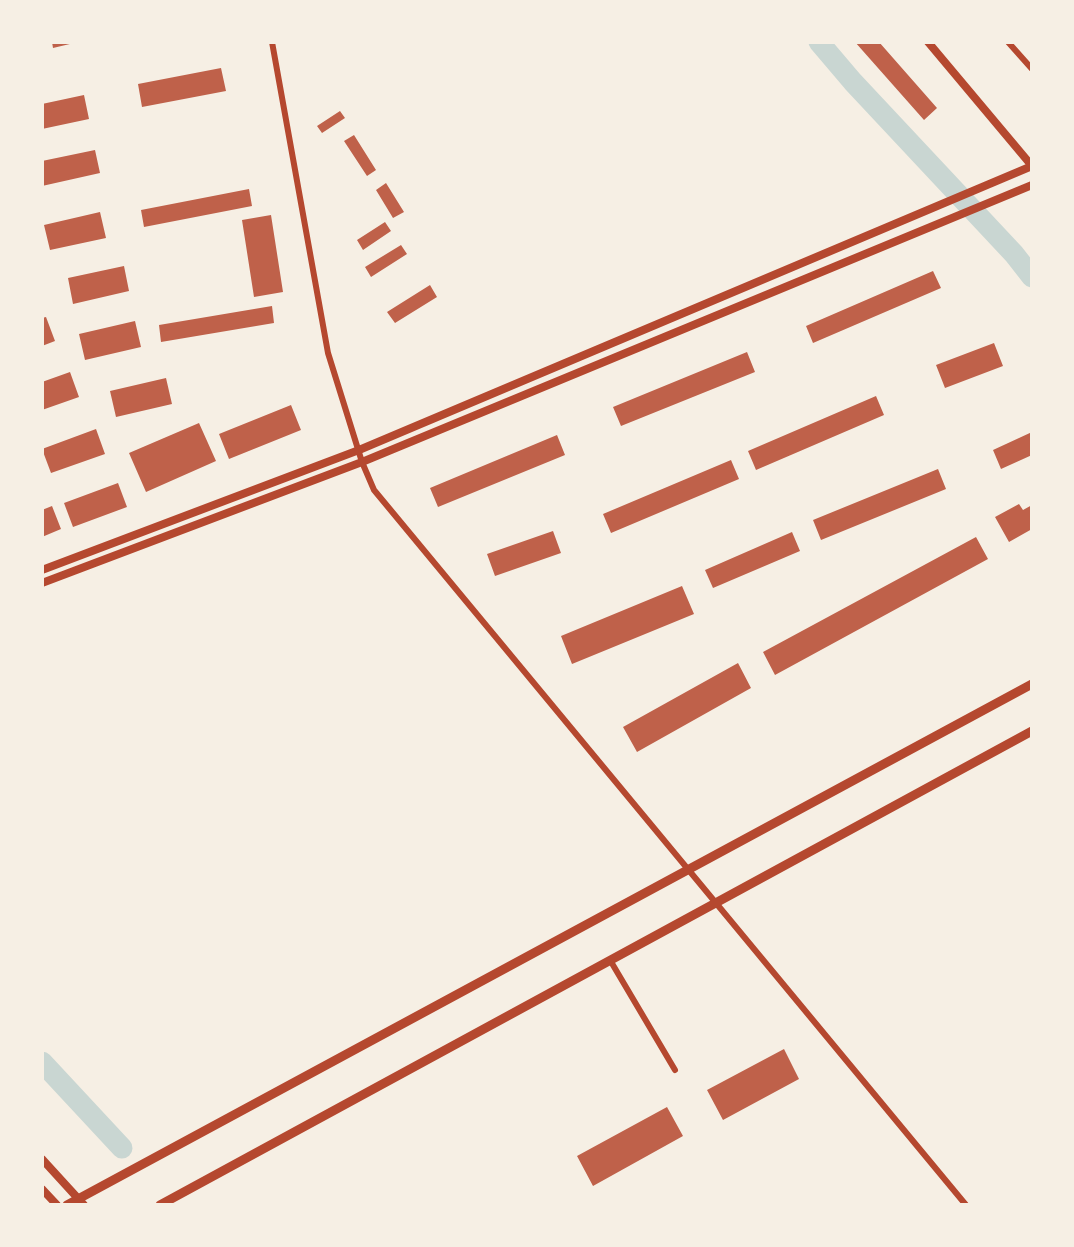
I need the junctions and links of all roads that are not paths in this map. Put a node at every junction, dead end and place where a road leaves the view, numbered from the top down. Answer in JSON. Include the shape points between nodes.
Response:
{"nodes":[{"id":1,"x":273,"y":42,"type":"edge"},
{"id":2,"x":928,"y":42,"type":"edge"},
{"id":3,"x":1008,"y":42,"type":"edge"},
{"id":4,"x":1032,"y":69,"type":"edge"},
{"id":5,"x":1032,"y":166,"type":"edge"},
{"id":6,"x":1032,"y":184,"type":"edge"},
{"id":7,"x":359,"y":450,"type":"junction"},
{"id":8,"x":362,"y":462,"type":"junction"},
{"id":9,"x":42,"y":570,"type":"edge"},
{"id":10,"x":42,"y":583,"type":"edge"},
{"id":11,"x":1032,"y":684,"type":"edge"},
{"id":12,"x":1032,"y":731,"type":"edge"},
{"id":13,"x":688,"y":870,"type":"junction"},
{"id":14,"x":716,"y":903,"type":"junction"},
{"id":15,"x":610,"y":960,"type":"junction"},
{"id":16,"x":675,"y":1070,"type":"dead end"},
{"id":17,"x":42,"y":1160,"type":"edge"},
{"id":18,"x":42,"y":1189,"type":"edge"},
{"id":19,"x":81,"y":1202,"type":"edge"},
{"id":20,"x":57,"y":1205,"type":"edge"},
{"id":21,"x":67,"y":1205,"type":"edge"},
{"id":22,"x":160,"y":1205,"type":"edge"},
{"id":23,"x":966,"y":1205,"type":"edge"}],
"edges":[{"from":1,"to":7,"type":"street","via":[[328,353]]},
{"from":2,"to":5,"type":"street"},
{"from":3,"to":4,"type":"street"},
{"from":5,"to":7,"type":"street"},
{"from":6,"to":8,"type":"street"},
{"from":7,"to":8,"type":"street"},
{"from":7,"to":9,"type":"street"},
{"from":8,"to":10,"type":"street"},
{"from":8,"to":13,"type":"street","via":[[375,490]]},
{"from":11,"to":13,"type":"main road"},
{"from":12,"to":14,"type":"main road"},
{"from":13,"to":14,"type":"street"},
{"from":13,"to":19,"type":"main road"},
{"from":14,"to":15,"type":"main road"},
{"from":14,"to":23,"type":"street"},
{"from":15,"to":16,"type":"street"},
{"from":15,"to":22,"type":"main road"},
{"from":17,"to":19,"type":"street"},
{"from":18,"to":20,"type":"street"},
{"from":19,"to":21,"type":"main road"}]}
